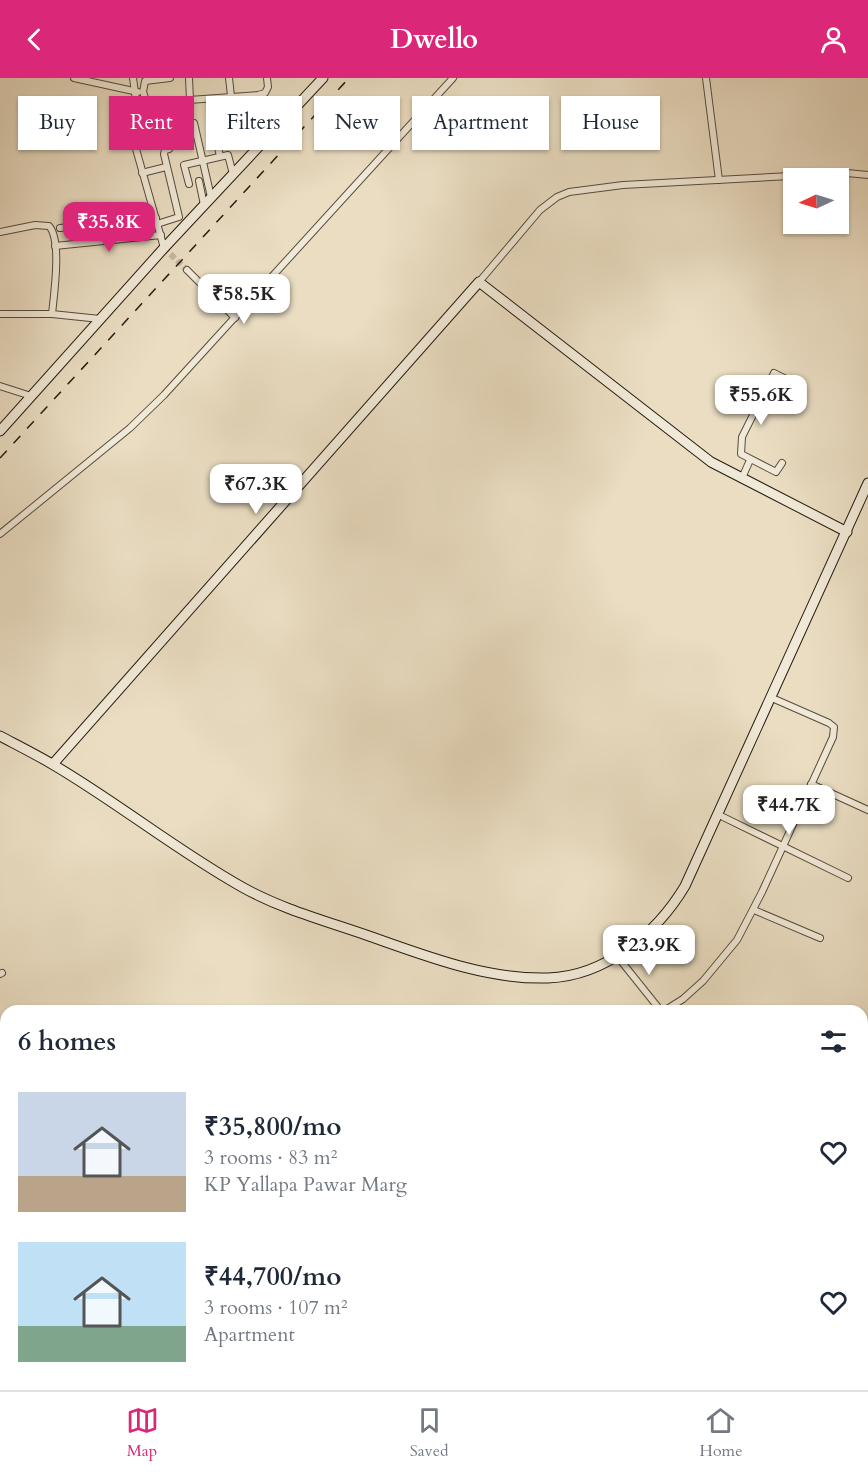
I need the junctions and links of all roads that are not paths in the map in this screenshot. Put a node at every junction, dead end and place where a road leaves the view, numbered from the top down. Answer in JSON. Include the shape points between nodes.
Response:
{"nodes":[{"id":1,"x":74,"y":78,"type":"edge"},
{"id":2,"x":133,"y":78,"type":"edge"},
{"id":3,"x":170,"y":78,"type":"edge"},
{"id":4,"x":189,"y":78,"type":"edge"},
{"id":5,"x":229,"y":78,"type":"edge"},
{"id":6,"x":267,"y":78,"type":"edge"},
{"id":7,"x":453,"y":78,"type":"edge"},
{"id":8,"x":706,"y":78,"type":"edge"},
{"id":9,"x":319,"y":80,"type":"edge"},
{"id":10,"x":139,"y":92,"type":"junction"},
{"id":11,"x":142,"y":96,"type":"edge"},
{"id":12,"x":190,"y":96,"type":"edge"},
{"id":13,"x":231,"y":96,"type":"joint"},
{"id":14,"x":302,"y":99,"type":"edge"},
{"id":15,"x":194,"y":123,"type":"dead end"},
{"id":16,"x":167,"y":150,"type":"edge"},
{"id":17,"x":219,"y":150,"type":"edge"},
{"id":18,"x":256,"y":150,"type":"edge"},
{"id":19,"x":220,"y":156,"type":"junction"},
{"id":20,"x":203,"y":160,"type":"junction"},
{"id":21,"x":166,"y":166,"type":"junction"},
{"id":22,"x":142,"y":173,"type":"junction"},
{"id":23,"x":233,"y":174,"type":"junction"},
{"id":24,"x":868,"y":175,"type":"edge"},
{"id":25,"x":719,"y":180,"type":"junction"},
{"id":26,"x":199,"y":182,"type":"dead end"},
{"id":27,"x":189,"y":184,"type":"dead end"},
{"id":28,"x":212,"y":197,"type":"junction"},
{"id":29,"x":204,"y":205,"type":"junction"},
{"id":30,"x":157,"y":221,"type":"junction"},
{"id":31,"x":60,"y":228,"type":"dead end"},
{"id":32,"x":0,"y":232,"type":"edge"},
{"id":33,"x":160,"y":235,"type":"junction"},
{"id":34,"x":55,"y":246,"type":"junction"},
{"id":35,"x":164,"y":248,"type":"junction"},
{"id":36,"x":187,"y":270,"type":"tunnel mouth"},
{"id":37,"x":479,"y":282,"type":"junction"},
{"id":38,"x":0,"y":314,"type":"edge"},
{"id":39,"x":52,"y":314,"type":"junction"},
{"id":40,"x":235,"y":318,"type":"junction"},
{"id":41,"x":100,"y":319,"type":"junction"},
{"id":42,"x":786,"y":379,"type":"dead end"},
{"id":43,"x":0,"y":386,"type":"edge"},
{"id":44,"x":32,"y":396,"type":"junction"},
{"id":45,"x":0,"y":431,"type":"edge"},
{"id":46,"x":750,"y":460,"type":"junction"},
{"id":47,"x":782,"y":463,"type":"dead end"},
{"id":48,"x":742,"y":478,"type":"junction"},
{"id":49,"x":868,"y":483,"type":"edge"},
{"id":50,"x":847,"y":532,"type":"junction"},
{"id":51,"x":0,"y":534,"type":"edge"},
{"id":52,"x":772,"y":698,"type":"junction"},
{"id":53,"x":0,"y":736,"type":"edge"},
{"id":54,"x":52,"y":764,"type":"junction"},
{"id":55,"x":812,"y":784,"type":"junction"},
{"id":56,"x":868,"y":810,"type":"edge"},
{"id":57,"x":719,"y":815,"type":"junction"},
{"id":58,"x":783,"y":846,"type":"junction"},
{"id":59,"x":848,"y":878,"type":"dead end"},
{"id":60,"x":754,"y":910,"type":"junction"},
{"id":61,"x":820,"y":939,"type":"dead end"},
{"id":62,"x":617,"y":956,"type":"junction"},
{"id":63,"x":658,"y":1005,"type":"edge"},
{"id":64,"x":673,"y":1005,"type":"edge"}],
"edges":[{"from":1,"to":10,"type":"street"},
{"from":2,"to":10,"type":"street"},
{"from":3,"to":10,"type":"street","via":[[145,81]]},
{"from":4,"to":12,"type":"street"},
{"from":5,"to":13,"type":"street"},
{"from":6,"to":13,"type":"street","via":[[265,93]]},
{"from":7,"to":40,"type":"street"},
{"from":8,"to":25,"type":"street"},
{"from":9,"to":14,"type":"street"},
{"from":10,"to":11,"type":"street"},
{"from":10,"to":22,"type":"street","via":[[134,142]]},
{"from":15,"to":20,"type":"street"},
{"from":16,"to":21,"type":"street","via":[[164,152]]},
{"from":17,"to":19,"type":"street"},
{"from":18,"to":23,"type":"street"},
{"from":19,"to":20,"type":"street"},
{"from":19,"to":23,"type":"street","via":[[228,155]]},
{"from":20,"to":27,"type":"street","via":[[184,165]]},
{"from":20,"to":28,"type":"street"},
{"from":21,"to":22,"type":"street"},
{"from":21,"to":30,"type":"street","via":[[179,218]]},
{"from":22,"to":30,"type":"street"},
{"from":23,"to":28,"type":"street"},
{"from":24,"to":25,"type":"street"},
{"from":25,"to":37,"type":"street","via":[[623,185],[557,197],[540,210]]},
{"from":26,"to":29,"type":"street"},
{"from":28,"to":29,"type":"street"},
{"from":29,"to":35,"type":"street"},
{"from":30,"to":31,"type":"street"},
{"from":30,"to":33,"type":"street"},
{"from":32,"to":34,"type":"street","via":[[46,225],[53,230]]},
{"from":33,"to":34,"type":"street"},
{"from":33,"to":35,"type":"street"},
{"from":34,"to":39,"type":"street"},
{"from":35,"to":41,"type":"street"},
{"from":36,"to":40,"type":"street"},
{"from":37,"to":48,"type":"street","via":[[711,462]]},
{"from":37,"to":54,"type":"street"},
{"from":38,"to":39,"type":"street"},
{"from":39,"to":41,"type":"street"},
{"from":40,"to":51,"type":"street","via":[[130,428]]},
{"from":41,"to":44,"type":"street"},
{"from":42,"to":46,"type":"street","via":[[774,373],[742,437],[741,454]]},
{"from":43,"to":44,"type":"street"},
{"from":44,"to":45,"type":"street"},
{"from":46,"to":47,"type":"street","via":[[776,472]]},
{"from":46,"to":48,"type":"street"},
{"from":48,"to":50,"type":"street"},
{"from":49,"to":50,"type":"street"},
{"from":50,"to":52,"type":"street"},
{"from":52,"to":55,"type":"street","via":[[834,727]]},
{"from":52,"to":57,"type":"street"},
{"from":53,"to":54,"type":"street"},
{"from":54,"to":62,"type":"street","via":[[244,888],[299,912],[424,956],[503,975],[548,978],[574,974]]},
{"from":55,"to":56,"type":"street"},
{"from":55,"to":58,"type":"street"},
{"from":57,"to":58,"type":"street"},
{"from":57,"to":62,"type":"street","via":[[675,903]]},
{"from":58,"to":59,"type":"street"},
{"from":58,"to":60,"type":"street"},
{"from":60,"to":61,"type":"street"},
{"from":60,"to":64,"type":"street","via":[[737,940],[703,981]]},
{"from":62,"to":63,"type":"street"}]}
